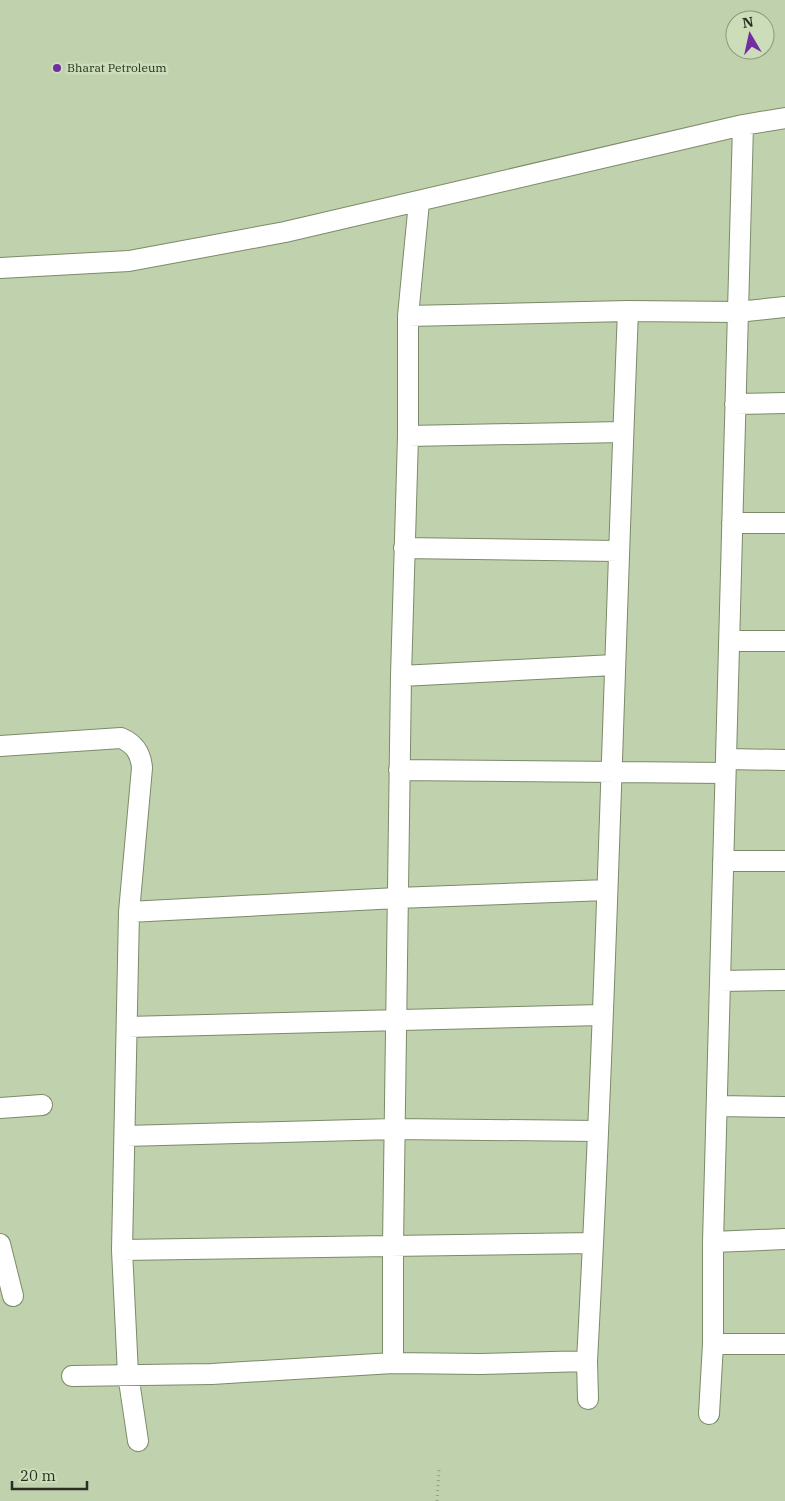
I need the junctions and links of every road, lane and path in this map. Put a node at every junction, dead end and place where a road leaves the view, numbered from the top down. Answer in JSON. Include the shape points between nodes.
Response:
{"nodes":[{"id":1,"x":785,"y":118,"type":"edge"},
{"id":2,"x":743,"y":125,"type":"junction"},
{"id":3,"x":419,"y":202,"type":"junction"},
{"id":4,"x":0,"y":268,"type":"edge"},
{"id":5,"x":785,"y":307,"type":"edge"},
{"id":6,"x":628,"y":311,"type":"junction"},
{"id":7,"x":738,"y":312,"type":"junction"},
{"id":8,"x":408,"y":316,"type":"junction"},
{"id":9,"x":785,"y":403,"type":"edge"},
{"id":10,"x":735,"y":404,"type":"junction"},
{"id":11,"x":623,"y":432,"type":"junction"},
{"id":12,"x":408,"y":436,"type":"junction"},
{"id":13,"x":732,"y":523,"type":"junction"},
{"id":14,"x":785,"y":523,"type":"edge"},
{"id":15,"x":404,"y":548,"type":"junction"},
{"id":16,"x":618,"y":551,"type":"junction"},
{"id":17,"x":729,"y":641,"type":"junction"},
{"id":18,"x":785,"y":641,"type":"edge"},
{"id":19,"x":614,"y":666,"type":"junction"},
{"id":20,"x":400,"y":676,"type":"junction"},
{"id":21,"x":0,"y":746,"type":"edge"},
{"id":22,"x":785,"y":760,"type":"edge"},
{"id":23,"x":725,"y":766,"type":"junction"},
{"id":24,"x":399,"y":770,"type":"junction"},
{"id":25,"x":611,"y":771,"type":"junction"},
{"id":26,"x":723,"y":861,"type":"junction"},
{"id":27,"x":785,"y":861,"type":"edge"},
{"id":28,"x":608,"y":890,"type":"junction"},
{"id":29,"x":397,"y":898,"type":"junction"},
{"id":30,"x":129,"y":912,"type":"junction"},
{"id":31,"x":785,"y":980,"type":"edge"},
{"id":32,"x":720,"y":981,"type":"junction"},
{"id":33,"x":602,"y":1015,"type":"junction"},
{"id":34,"x":396,"y":1020,"type":"junction"},
{"id":35,"x":127,"y":1027,"type":"junction"},
{"id":36,"x":42,"y":1105,"type":"dead end"},
{"id":37,"x":717,"y":1106,"type":"junction"},
{"id":38,"x":785,"y":1107,"type":"edge"},
{"id":39,"x":0,"y":1108,"type":"edge"},
{"id":40,"x":394,"y":1129,"type":"junction"},
{"id":41,"x":597,"y":1131,"type":"junction"},
{"id":42,"x":125,"y":1136,"type":"junction"},
{"id":43,"x":785,"y":1240,"type":"edge"},
{"id":44,"x":713,"y":1242,"type":"junction"},
{"id":45,"x":593,"y":1243,"type":"junction"},
{"id":46,"x":0,"y":1244,"type":"edge"},
{"id":47,"x":393,"y":1246,"type":"junction"},
{"id":48,"x":122,"y":1250,"type":"junction"},
{"id":49,"x":13,"y":1296,"type":"dead end"},
{"id":50,"x":713,"y":1344,"type":"junction"},
{"id":51,"x":785,"y":1344,"type":"edge"},
{"id":52,"x":587,"y":1361,"type":"junction"},
{"id":53,"x":394,"y":1363,"type":"junction"},
{"id":54,"x":128,"y":1374,"type":"junction"},
{"id":55,"x":72,"y":1376,"type":"dead end"},
{"id":56,"x":588,"y":1399,"type":"dead end"},
{"id":57,"x":709,"y":1414,"type":"dead end"},
{"id":58,"x":138,"y":1441,"type":"dead end"},
{"id":59,"x":439,"y":1470,"type":"dead end"},
{"id":60,"x":437,"y":1501,"type":"edge"}],
"edges":[{"from":1,"to":2,"type":"street"},
{"from":2,"to":3,"type":"street"},
{"from":2,"to":7,"type":"street"},
{"from":3,"to":4,"type":"street","via":[[285,232],[128,261]]},
{"from":3,"to":8,"type":"street"},
{"from":5,"to":7,"type":"street"},
{"from":6,"to":7,"type":"street"},
{"from":6,"to":8,"type":"street"},
{"from":6,"to":11,"type":"street"},
{"from":7,"to":10,"type":"street"},
{"from":8,"to":12,"type":"street"},
{"from":9,"to":10,"type":"street"},
{"from":10,"to":13,"type":"street"},
{"from":11,"to":12,"type":"street"},
{"from":11,"to":16,"type":"street"},
{"from":12,"to":15,"type":"street"},
{"from":13,"to":14,"type":"street"},
{"from":13,"to":17,"type":"street"},
{"from":15,"to":16,"type":"street"},
{"from":15,"to":20,"type":"street"},
{"from":16,"to":19,"type":"street"},
{"from":17,"to":18,"type":"street"},
{"from":17,"to":23,"type":"street"},
{"from":19,"to":20,"type":"street"},
{"from":19,"to":25,"type":"street"},
{"from":20,"to":24,"type":"street"},
{"from":21,"to":30,"type":"street","via":[[121,738],[134,746],[142,768]]},
{"from":22,"to":23,"type":"street"},
{"from":23,"to":25,"type":"street"},
{"from":23,"to":26,"type":"street"},
{"from":24,"to":25,"type":"street"},
{"from":24,"to":29,"type":"street"},
{"from":25,"to":28,"type":"street"},
{"from":26,"to":27,"type":"street"},
{"from":26,"to":32,"type":"street"},
{"from":28,"to":29,"type":"street"},
{"from":28,"to":33,"type":"street"},
{"from":29,"to":30,"type":"street"},
{"from":29,"to":34,"type":"street"},
{"from":30,"to":35,"type":"street"},
{"from":31,"to":32,"type":"street"},
{"from":32,"to":37,"type":"street"},
{"from":33,"to":34,"type":"street"},
{"from":33,"to":41,"type":"street"},
{"from":34,"to":35,"type":"street"},
{"from":34,"to":40,"type":"street"},
{"from":35,"to":42,"type":"street"},
{"from":36,"to":39,"type":"street"},
{"from":37,"to":38,"type":"street"},
{"from":37,"to":44,"type":"street"},
{"from":40,"to":41,"type":"street"},
{"from":40,"to":42,"type":"street"},
{"from":40,"to":47,"type":"street"},
{"from":41,"to":45,"type":"street"},
{"from":42,"to":48,"type":"street"},
{"from":43,"to":44,"type":"street"},
{"from":44,"to":50,"type":"street"},
{"from":45,"to":47,"type":"street"},
{"from":45,"to":52,"type":"street"},
{"from":46,"to":49,"type":"street"},
{"from":47,"to":48,"type":"street"},
{"from":47,"to":53,"type":"street"},
{"from":48,"to":54,"type":"street"},
{"from":50,"to":51,"type":"street"},
{"from":50,"to":57,"type":"street"},
{"from":52,"to":53,"type":"street"},
{"from":52,"to":56,"type":"street"},
{"from":53,"to":54,"type":"street","via":[[212,1374]]},
{"from":54,"to":55,"type":"street"},
{"from":54,"to":58,"type":"street"},
{"from":59,"to":60,"type":"path"}]}
